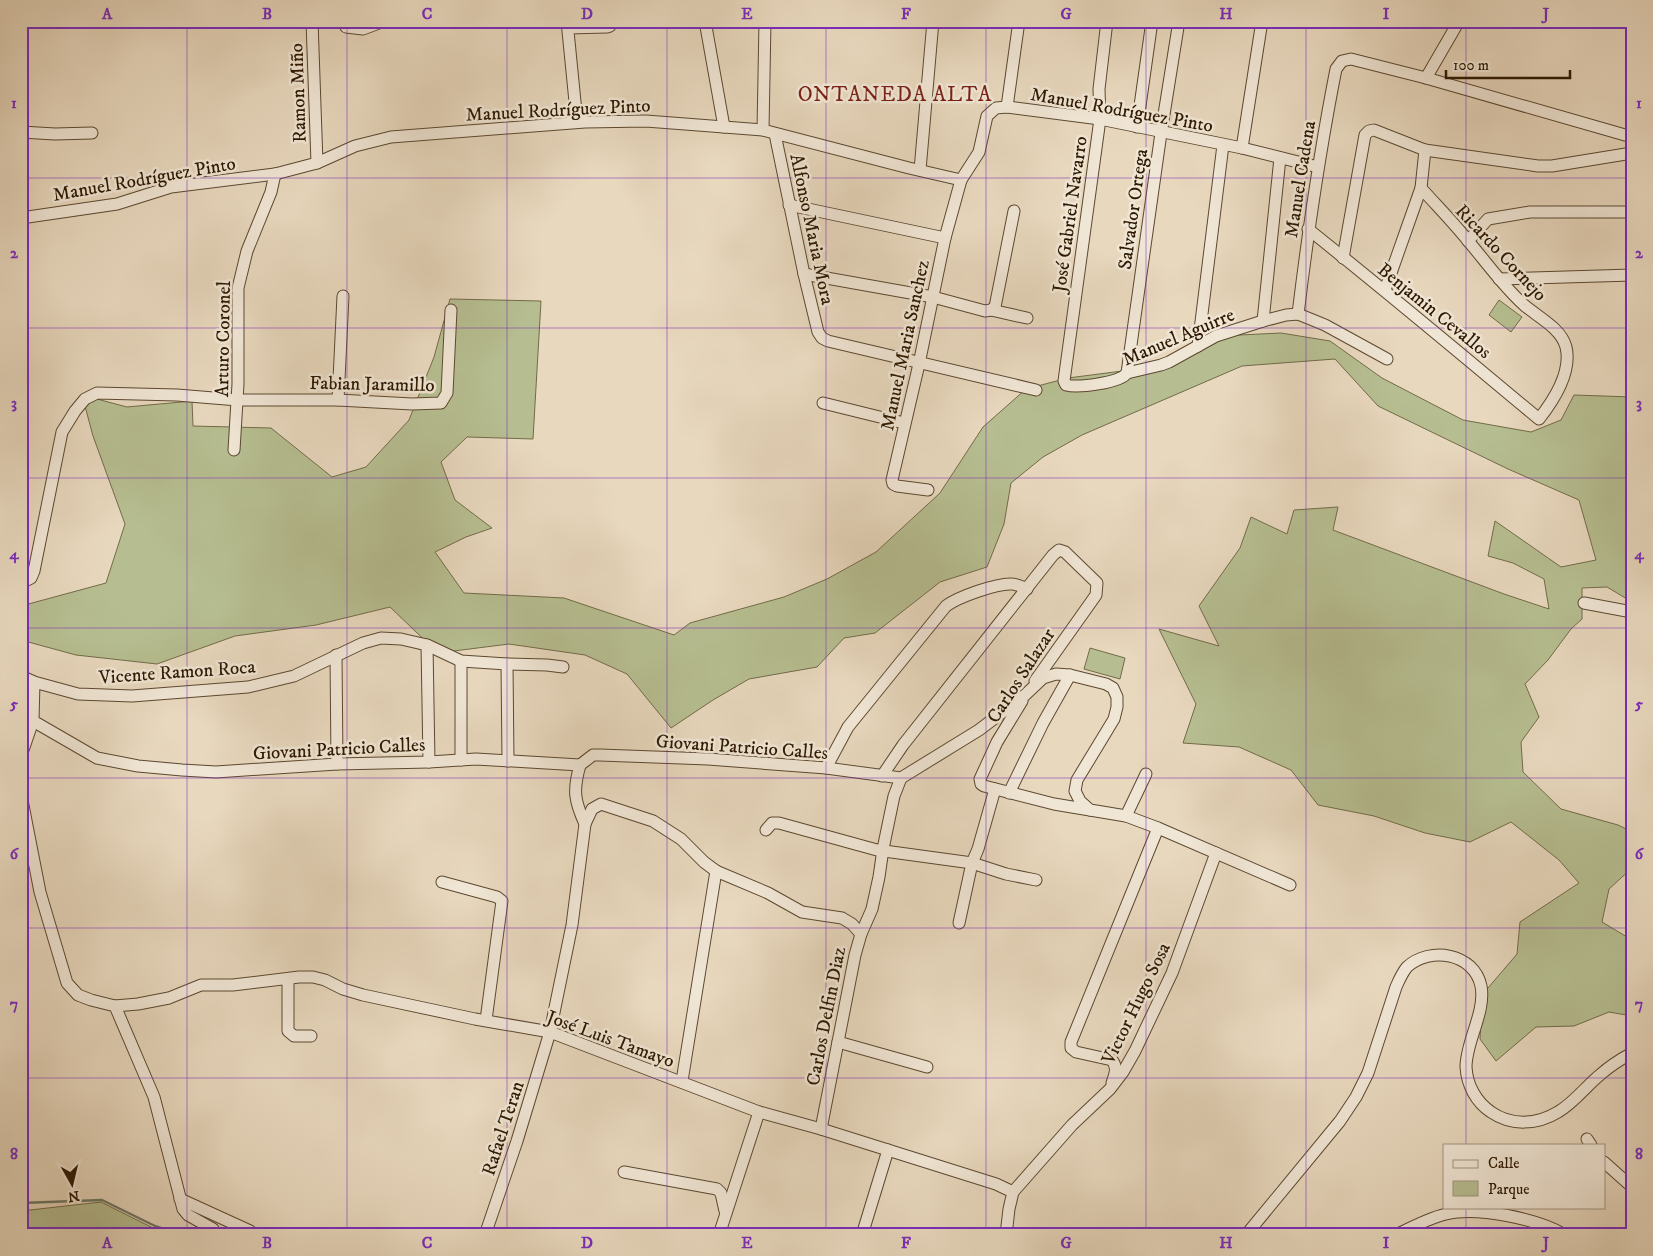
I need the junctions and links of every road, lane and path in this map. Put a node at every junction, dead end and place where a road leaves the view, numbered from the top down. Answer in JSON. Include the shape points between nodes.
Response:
{"nodes":[{"id":1,"x":312,"y":21,"type":"edge"},
{"id":2,"x":343,"y":21,"type":"edge"},
{"id":3,"x":384,"y":21,"type":"edge"},
{"id":4,"x":613,"y":21,"type":"edge"},
{"id":5,"x":706,"y":21,"type":"edge"},
{"id":6,"x":765,"y":21,"type":"edge"},
{"id":7,"x":933,"y":21,"type":"edge"},
{"id":8,"x":1020,"y":21,"type":"edge"},
{"id":9,"x":1107,"y":21,"type":"edge"},
{"id":10,"x":1152,"y":21,"type":"edge"},
{"id":11,"x":1179,"y":21,"type":"edge"},
{"id":12,"x":1262,"y":21,"type":"edge"},
{"id":13,"x":1459,"y":21,"type":"edge"},
{"id":14,"x":567,"y":24,"type":"edge"},
{"id":15,"x":1426,"y":78,"type":"junction"},
{"id":16,"x":1007,"y":107,"type":"junction"},
{"id":17,"x":1100,"y":119,"type":"junction"},
{"id":18,"x":577,"y":122,"type":"junction"},
{"id":19,"x":724,"y":126,"type":"junction"},
{"id":20,"x":1137,"y":127,"type":"junction"},
{"id":21,"x":763,"y":130,"type":"junction"},
{"id":22,"x":21,"y":132,"type":"edge"},
{"id":23,"x":92,"y":133,"type":"dead end"},
{"id":24,"x":1161,"y":133,"type":"junction"},
{"id":25,"x":775,"y":134,"type":"junction"},
{"id":26,"x":1632,"y":137,"type":"edge"},
{"id":27,"x":1223,"y":145,"type":"junction"},
{"id":28,"x":1242,"y":148,"type":"junction"},
{"id":29,"x":1425,"y":150,"type":"junction"},
{"id":30,"x":1632,"y":153,"type":"edge"},
{"id":31,"x":1280,"y":158,"type":"junction"},
{"id":32,"x":317,"y":164,"type":"junction"},
{"id":33,"x":1318,"y":168,"type":"junction"},
{"id":34,"x":920,"y":170,"type":"junction"},
{"id":35,"x":275,"y":174,"type":"junction"},
{"id":36,"x":961,"y":180,"type":"junction"},
{"id":37,"x":1421,"y":188,"type":"junction"},
{"id":38,"x":789,"y":205,"type":"junction"},
{"id":39,"x":1014,"y":211,"type":"dead end"},
{"id":40,"x":1632,"y":212,"type":"edge"},
{"id":41,"x":21,"y":218,"type":"edge"},
{"id":42,"x":1308,"y":228,"type":"junction"},
{"id":43,"x":945,"y":238,"type":"junction"},
{"id":44,"x":1468,"y":241,"type":"junction"},
{"id":45,"x":1343,"y":258,"type":"junction"},
{"id":46,"x":804,"y":274,"type":"junction"},
{"id":47,"x":1632,"y":275,"type":"edge"},
{"id":48,"x":1499,"y":279,"type":"junction"},
{"id":49,"x":1385,"y":290,"type":"junction"},
{"id":50,"x":343,"y":296,"type":"dead end"},
{"id":51,"x":933,"y":297,"type":"junction"},
{"id":52,"x":993,"y":308,"type":"junction"},
{"id":53,"x":451,"y":310,"type":"dead end"},
{"id":54,"x":1298,"y":314,"type":"junction"},
{"id":55,"x":1027,"y":318,"type":"dead end"},
{"id":56,"x":1263,"y":321,"type":"junction"},
{"id":57,"x":1198,"y":346,"type":"junction"},
{"id":58,"x":1387,"y":358,"type":"dead end"},
{"id":59,"x":919,"y":364,"type":"junction"},
{"id":60,"x":1127,"y":373,"type":"junction"},
{"id":61,"x":1064,"y":381,"type":"joint"},
{"id":62,"x":1036,"y":390,"type":"dead end"},
{"id":63,"x":238,"y":400,"type":"junction"},
{"id":64,"x":338,"y":400,"type":"junction"},
{"id":65,"x":822,"y":404,"type":"dead end"},
{"id":66,"x":1539,"y":419,"type":"joint"},
{"id":67,"x":904,"y":423,"type":"junction"},
{"id":68,"x":234,"y":450,"type":"dead end"},
{"id":69,"x":928,"y":490,"type":"dead end"},
{"id":70,"x":21,"y":583,"type":"edge"},
{"id":71,"x":1027,"y":589,"type":"junction"},
{"id":72,"x":1584,"y":603,"type":"dead end"},
{"id":73,"x":1632,"y":612,"type":"edge"},
{"id":74,"x":427,"y":645,"type":"junction"},
{"id":75,"x":336,"y":655,"type":"junction"},
{"id":76,"x":461,"y":661,"type":"junction"},
{"id":77,"x":506,"y":664,"type":"junction"},
{"id":78,"x":564,"y":667,"type":"dead end"},
{"id":79,"x":1070,"y":675,"type":"junction"},
{"id":80,"x":21,"y":676,"type":"edge"},
{"id":81,"x":34,"y":682,"type":"junction"},
{"id":82,"x":1025,"y":695,"type":"junction"},
{"id":83,"x":33,"y":721,"type":"junction"},
{"id":84,"x":21,"y":756,"type":"edge"},
{"id":85,"x":461,"y":760,"type":"junction"},
{"id":86,"x":508,"y":760,"type":"junction"},
{"id":87,"x":429,"y":762,"type":"junction"},
{"id":88,"x":337,"y":764,"type":"junction"},
{"id":89,"x":580,"y":765,"type":"junction"},
{"id":90,"x":826,"y":768,"type":"junction"},
{"id":91,"x":1146,"y":774,"type":"dead end"},
{"id":92,"x":882,"y":776,"type":"junction"},
{"id":93,"x":900,"y":778,"type":"junction"},
{"id":94,"x":995,"y":789,"type":"junction"},
{"id":95,"x":1009,"y":793,"type":"junction"},
{"id":96,"x":21,"y":795,"type":"edge"},
{"id":97,"x":575,"y":800,"type":"junction"},
{"id":98,"x":601,"y":804,"type":"junction"},
{"id":99,"x":1090,"y":810,"type":"junction"},
{"id":100,"x":1126,"y":816,"type":"junction"},
{"id":101,"x":585,"y":824,"type":"junction"},
{"id":102,"x":1158,"y":828,"type":"junction"},
{"id":103,"x":766,"y":830,"type":"dead end"},
{"id":104,"x":882,"y":849,"type":"junction"},
{"id":105,"x":1216,"y":853,"type":"junction"},
{"id":106,"x":972,"y":863,"type":"junction"},
{"id":107,"x":716,"y":871,"type":"junction"},
{"id":108,"x":1036,"y":880,"type":"dead end"},
{"id":109,"x":442,"y":882,"type":"dead end"},
{"id":110,"x":1290,"y":885,"type":"dead end"},
{"id":111,"x":958,"y":923,"type":"dead end"},
{"id":112,"x":861,"y":934,"type":"junction"},
{"id":113,"x":288,"y":979,"type":"junction"},
{"id":114,"x":114,"y":1006,"type":"junction"},
{"id":115,"x":486,"y":1020,"type":"junction"},
{"id":116,"x":550,"y":1032,"type":"junction"},
{"id":117,"x":312,"y":1036,"type":"dead end"},
{"id":118,"x":838,"y":1042,"type":"junction"},
{"id":119,"x":1632,"y":1053,"type":"edge"},
{"id":120,"x":927,"y":1067,"type":"dead end"},
{"id":121,"x":682,"y":1082,"type":"junction"},
{"id":122,"x":1110,"y":1089,"type":"junction"},
{"id":123,"x":760,"y":1112,"type":"junction"},
{"id":124,"x":821,"y":1129,"type":"junction"},
{"id":125,"x":888,"y":1150,"type":"junction"},
{"id":126,"x":1606,"y":1164,"type":"edge"},
{"id":127,"x":624,"y":1172,"type":"dead end"},
{"id":128,"x":1632,"y":1187,"type":"edge"},
{"id":129,"x":1014,"y":1192,"type":"junction"},
{"id":130,"x":180,"y":1199,"type":"junction"},
{"id":131,"x":726,"y":1213,"type":"junction"},
{"id":132,"x":215,"y":1235,"type":"edge"},
{"id":133,"x":255,"y":1235,"type":"edge"},
{"id":134,"x":484,"y":1235,"type":"edge"},
{"id":135,"x":719,"y":1235,"type":"edge"},
{"id":136,"x":862,"y":1235,"type":"edge"},
{"id":137,"x":1006,"y":1235,"type":"edge"},
{"id":138,"x":1246,"y":1235,"type":"edge"},
{"id":139,"x":1396,"y":1235,"type":"edge"},
{"id":140,"x":1565,"y":1235,"type":"edge"}],
"edges":[{"from":1,"to":32,"type":"street","name":"Ramon Miño"},
{"from":2,"to":3,"type":"street","via":[[346,27],[363,29]]},
{"from":4,"to":14,"type":"street","via":[[607,27]]},
{"from":5,"to":19,"type":"street"},
{"from":6,"to":21,"type":"street"},
{"from":7,"to":34,"type":"street"},
{"from":8,"to":16,"type":"street"},
{"from":9,"to":17,"type":"street","name":"José Gabriel Navarro","via":[[1099,89]]},
{"from":10,"to":20,"type":"street"},
{"from":11,"to":24,"type":"street","name":"Salvador Ortega"},
{"from":12,"to":28,"type":"street"},
{"from":13,"to":15,"type":"street"},
{"from":14,"to":18,"type":"street"},
{"from":15,"to":26,"type":"street"},
{"from":15,"to":33,"type":"street","name":"Manuel Cadena","via":[[1351,59],[1342,61],[1336,69]]},
{"from":16,"to":17,"type":"street","name":"Manuel Rodríguez Pinto"},
{"from":16,"to":36,"type":"street","name":"Manuel Rodríguez Pinto","via":[[996,108],[987,116],[979,152]]},
{"from":17,"to":20,"type":"street","name":"Manuel Rodríguez Pinto"},
{"from":17,"to":61,"type":"street","name":"José Gabriel Navarro"},
{"from":18,"to":19,"type":"street","name":"Manuel Rodríguez Pinto","via":[[646,121]]},
{"from":18,"to":32,"type":"street","name":"Manuel Rodríguez Pinto","via":[[391,137],[355,146]]},
{"from":19,"to":21,"type":"street","name":"Manuel Rodríguez Pinto"},
{"from":20,"to":24,"type":"street","name":"Manuel Rodríguez Pinto"},
{"from":21,"to":25,"type":"street","name":"Manuel Rodríguez Pinto"},
{"from":22,"to":23,"type":"street"},
{"from":24,"to":27,"type":"street","name":"Manuel Rodríguez Pinto"},
{"from":24,"to":60,"type":"street","name":"Salvador Ortega"},
{"from":25,"to":34,"type":"street","name":"Manuel Rodríguez Pinto"},
{"from":25,"to":38,"type":"street","name":"Alfonso Maria Mora"},
{"from":27,"to":28,"type":"street","name":"Manuel Rodríguez Pinto"},
{"from":27,"to":57,"type":"street"},
{"from":28,"to":31,"type":"street","name":"Manuel Rodríguez Pinto"},
{"from":29,"to":30,"type":"street","via":[[1538,166]]},
{"from":29,"to":37,"type":"street"},
{"from":29,"to":45,"type":"street","via":[[1374,130],[1368,131]]},
{"from":31,"to":33,"type":"street","name":"Manuel Rodríguez Pinto"},
{"from":31,"to":56,"type":"street"},
{"from":32,"to":35,"type":"street","name":"Manuel Rodríguez Pinto"},
{"from":33,"to":42,"type":"street","name":"Manuel Cadena"},
{"from":34,"to":36,"type":"street","name":"Manuel Rodríguez Pinto"},
{"from":35,"to":41,"type":"street","name":"Manuel Rodríguez Pinto","via":[[171,187],[117,204]]},
{"from":35,"to":63,"type":"street","name":"Arturo Coronel","via":[[247,251],[238,288]]},
{"from":36,"to":43,"type":"street","name":"Manuel Maria Sanchez"},
{"from":37,"to":44,"type":"street","name":"Ricardo Cornejo"},
{"from":37,"to":49,"type":"street"},
{"from":38,"to":43,"type":"street"},
{"from":38,"to":46,"type":"street","name":"Alfonso Maria Mora"},
{"from":39,"to":52,"type":"street"},
{"from":40,"to":44,"type":"street","via":[[1530,212],[1488,219]]},
{"from":42,"to":45,"type":"street","name":"Benjamin Cevallos"},
{"from":42,"to":54,"type":"street","name":"Manuel Cadena"},
{"from":43,"to":51,"type":"street","name":"Manuel Maria Sanchez"},
{"from":44,"to":48,"type":"street","name":"Ricardo Cornejo"},
{"from":45,"to":49,"type":"street","name":"Benjamin Cevallos"},
{"from":46,"to":51,"type":"street"},
{"from":46,"to":59,"type":"street","name":"Alfonso Maria Mora","via":[[822,338]]},
{"from":47,"to":48,"type":"street"},
{"from":48,"to":66,"type":"street","name":"Ricardo Cornejo","via":[[1525,306],[1562,335],[1566,348],[1567,364],[1559,388]]},
{"from":49,"to":66,"type":"street","name":"Benjamin Cevallos"},
{"from":50,"to":64,"type":"street"},
{"from":51,"to":52,"type":"street","via":[[985,311]]},
{"from":51,"to":59,"type":"street","name":"Manuel Maria Sanchez"},
{"from":52,"to":55,"type":"street"},
{"from":53,"to":64,"type":"street","name":"Fabian Jaramillo","via":[[447,393],[441,403]]},
{"from":54,"to":56,"type":"street","name":"Manuel Aguirre"},
{"from":54,"to":58,"type":"street"},
{"from":56,"to":57,"type":"street","name":"Manuel Aguirre","via":[[1216,336]]},
{"from":57,"to":60,"type":"street","name":"Manuel Aguirre","via":[[1161,365]]},
{"from":59,"to":62,"type":"street"},
{"from":59,"to":67,"type":"street","name":"Manuel Maria Sanchez"},
{"from":60,"to":61,"type":"street","name":"Manuel Aguirre","via":[[1115,381],[1092,384],[1070,386]]},
{"from":63,"to":64,"type":"street","name":"Fabian Jaramillo"},
{"from":63,"to":68,"type":"street","name":"Arturo Coronel"},
{"from":63,"to":70,"type":"street","name":"Fabian Jaramillo","via":[[177,394],[97,393],[85,399],[62,432],[34,570],[31,578]]},
{"from":65,"to":67,"type":"street"},
{"from":67,"to":69,"type":"street","name":"Manuel Maria Sanchez","via":[[892,482],[897,486]]},
{"from":71,"to":82,"type":"street","name":"Carlos Salazar","via":[[1059,550],[1097,583],[1096,595]]},
{"from":71,"to":90,"type":"street","via":[[1007,584],[959,598],[946,606],[848,728]]},
{"from":71,"to":92,"type":"street"},
{"from":72,"to":73,"type":"street"},
{"from":74,"to":75,"type":"street","name":"Vicente Ramon Roca","via":[[381,638]]},
{"from":74,"to":76,"type":"street","name":"Vicente Ramon Roca"},
{"from":74,"to":87,"type":"street"},
{"from":75,"to":81,"type":"street","name":"Vicente Ramon Roca","via":[[294,676],[248,687],[132,696],[78,694]]},
{"from":75,"to":88,"type":"street"},
{"from":76,"to":77,"type":"street","name":"Vicente Ramon Roca"},
{"from":76,"to":85,"type":"street"},
{"from":77,"to":78,"type":"street","name":"Vicente Ramon Roca"},
{"from":77,"to":86,"type":"street"},
{"from":79,"to":82,"type":"street","via":[[1056,674],[1043,678]]},
{"from":79,"to":95,"type":"street"},
{"from":79,"to":99,"type":"street","via":[[1106,684],[1113,688],[1117,697],[1114,720],[1077,780],[1075,791]]},
{"from":80,"to":81,"type":"street","name":"Vicente Ramon Roca"},
{"from":81,"to":83,"type":"street"},
{"from":82,"to":93,"type":"street","via":[[979,730]]},
{"from":82,"to":94,"type":"street","name":"Carlos Salazar","via":[[980,779],[981,784]]},
{"from":83,"to":84,"type":"street"},
{"from":83,"to":88,"type":"street","name":"Giovani Patricio Calles","via":[[97,758],[138,766],[216,772]]},
{"from":85,"to":86,"type":"street","name":"Giovani Patricio Calles"},
{"from":85,"to":87,"type":"street","name":"Giovani Patricio Calles"},
{"from":86,"to":89,"type":"street","name":"Giovani Patricio Calles"},
{"from":87,"to":88,"type":"street","name":"Giovani Patricio Calles"},
{"from":89,"to":90,"type":"street","name":"Giovani Patricio Calles","via":[[600,755]]},
{"from":89,"to":97,"type":"street"},
{"from":90,"to":92,"type":"street","name":"Giovani Patricio Calles"},
{"from":91,"to":100,"type":"street"},
{"from":92,"to":93,"type":"street","name":"Giovani Patricio Calles"},
{"from":93,"to":104,"type":"street"},
{"from":94,"to":95,"type":"street"},
{"from":94,"to":106,"type":"street"},
{"from":95,"to":99,"type":"street"},
{"from":96,"to":114,"type":"street","name":"José Luis Tamayo","via":[[40,892],[67,983],[78,995]]},
{"from":97,"to":98,"type":"street","name":"Carlos Delfin Diaz"},
{"from":97,"to":101,"type":"street"},
{"from":98,"to":101,"type":"street","via":[[592,810]]},
{"from":98,"to":107,"type":"street","name":"Carlos Delfin Diaz","via":[[653,821],[680,839]]},
{"from":99,"to":100,"type":"street"},
{"from":100,"to":102,"type":"street"},
{"from":101,"to":116,"type":"street","name":"Rafael Teran","via":[[572,925]]},
{"from":102,"to":105,"type":"street"},
{"from":102,"to":122,"type":"street","via":[[1071,1042],[1070,1048],[1076,1052],[1112,1060],[1116,1070]]},
{"from":103,"to":104,"type":"street","via":[[772,823],[778,823]]},
{"from":104,"to":106,"type":"street"},
{"from":104,"to":112,"type":"street","via":[[880,877],[872,909]]},
{"from":105,"to":110,"type":"street"},
{"from":105,"to":122,"type":"street","name":"Victor Hugo Sosa","via":[[1172,973],[1135,1051]]},
{"from":106,"to":108,"type":"street"},
{"from":106,"to":111,"type":"street"},
{"from":107,"to":112,"type":"street","name":"Carlos Delfin Diaz","via":[[768,893],[802,912],[842,918]]},
{"from":107,"to":121,"type":"street"},
{"from":109,"to":115,"type":"street","via":[[502,901]]},
{"from":112,"to":118,"type":"street","name":"Carlos Delfin Diaz"},
{"from":113,"to":114,"type":"street","name":"José Luis Tamayo","via":[[201,985],[169,998]]},
{"from":113,"to":115,"type":"street","name":"José Luis Tamayo","via":[[313,977],[363,995]]},
{"from":113,"to":117,"type":"street","via":[[288,1031],[294,1036]]},
{"from":114,"to":130,"type":"street","via":[[154,1097]]},
{"from":115,"to":116,"type":"street","name":"José Luis Tamayo"},
{"from":116,"to":121,"type":"street","name":"José Luis Tamayo"},
{"from":116,"to":134,"type":"street","name":"Rafael Teran"},
{"from":118,"to":120,"type":"street"},
{"from":118,"to":124,"type":"street","name":"Carlos Delfin Diaz"},
{"from":119,"to":138,"type":"street","via":[[1601,1074],[1559,1112],[1542,1120],[1522,1123],[1495,1115],[1477,1100],[1466,1070],[1482,994],[1477,975],[1456,958],[1439,955],[1424,958],[1407,968],[1398,982],[1368,1072],[1356,1097]]},
{"from":121,"to":123,"type":"street","name":"José Luis Tamayo"},
{"from":122,"to":129,"type":"street","name":"Victor Hugo Sosa","via":[[1072,1125]]},
{"from":123,"to":124,"type":"street","name":"José Luis Tamayo"},
{"from":123,"to":131,"type":"street"},
{"from":124,"to":125,"type":"street","name":"José Luis Tamayo"},
{"from":125,"to":129,"type":"street","name":"José Luis Tamayo"},
{"from":125,"to":136,"type":"street"},
{"from":126,"to":128,"type":"street"},
{"from":127,"to":131,"type":"street","via":[[718,1189],[722,1193]]},
{"from":129,"to":137,"type":"street"},
{"from":130,"to":132,"type":"street","via":[[185,1212],[213,1228]]},
{"from":130,"to":133,"type":"street"},
{"from":131,"to":135,"type":"street"},
{"from":139,"to":140,"type":"street","via":[[1447,1213],[1476,1212],[1512,1216],[1552,1227]]}]}
